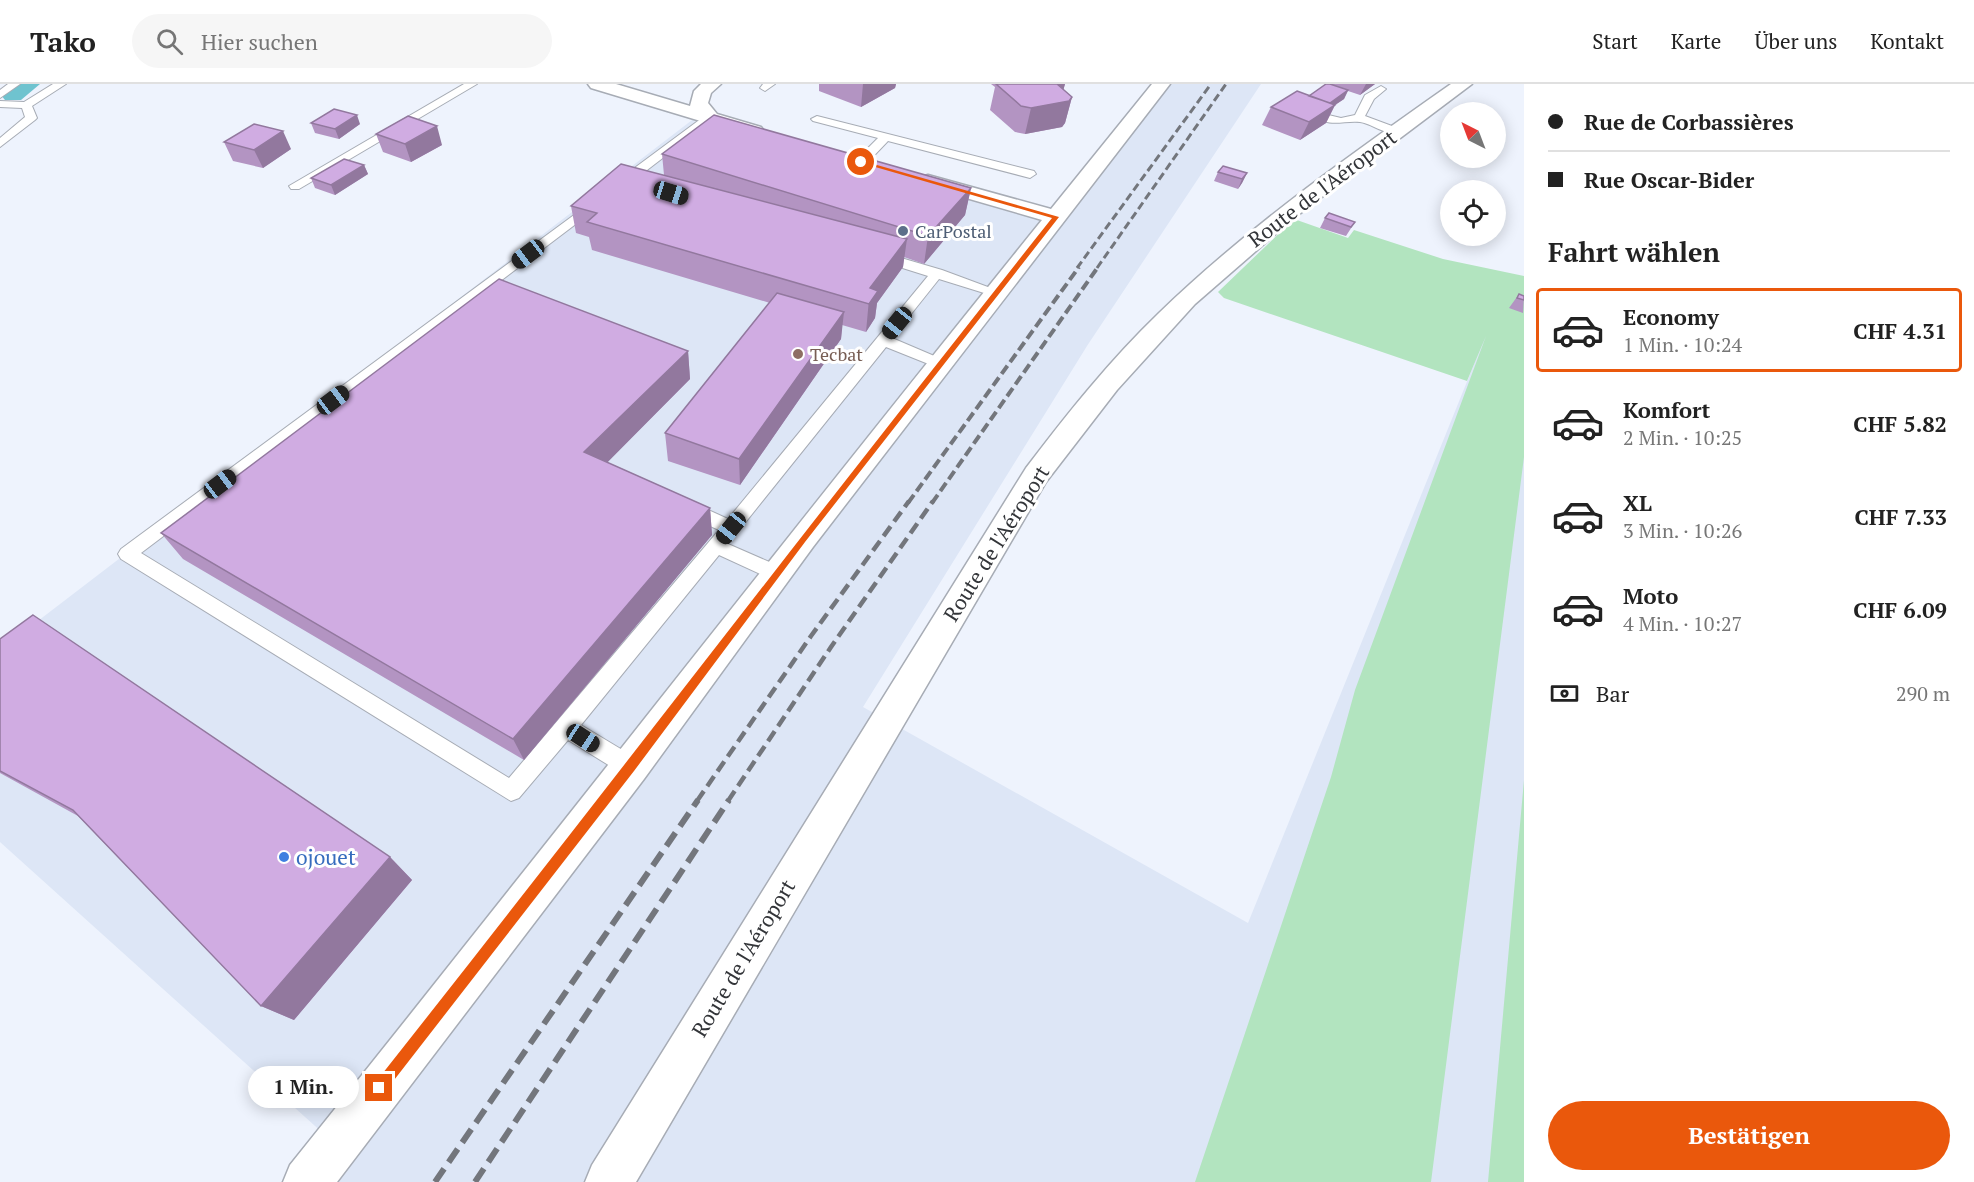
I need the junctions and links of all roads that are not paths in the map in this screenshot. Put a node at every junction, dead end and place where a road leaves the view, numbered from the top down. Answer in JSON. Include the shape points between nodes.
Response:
{"nodes":[{"id":1,"x":15,"y":84,"type":"edge"},
{"id":2,"x":61,"y":84,"type":"edge"},
{"id":3,"x":472,"y":84,"type":"edge"},
{"id":4,"x":597,"y":84,"type":"edge"},
{"id":5,"x":1161,"y":84,"type":"edge"},
{"id":6,"x":1463,"y":84,"type":"edge"},
{"id":7,"x":708,"y":87,"type":"edge"},
{"id":8,"x":1381,"y":89,"type":"dead end"},
{"id":9,"x":0,"y":95,"type":"edge"},
{"id":10,"x":643,"y":97,"type":"junction"},
{"id":11,"x":0,"y":104,"type":"edge"},
{"id":12,"x":26,"y":105,"type":"junction"},
{"id":13,"x":1320,"y":116,"type":"edge"},
{"id":14,"x":710,"y":117,"type":"junction"},
{"id":15,"x":1359,"y":118,"type":"junction"},
{"id":16,"x":817,"y":119,"type":"dead end"},
{"id":17,"x":1396,"y":131,"type":"junction"},
{"id":18,"x":777,"y":137,"type":"edge"},
{"id":19,"x":886,"y":137,"type":"junction"},
{"id":20,"x":0,"y":144,"type":"edge"},
{"id":21,"x":851,"y":159,"type":"joint"},
{"id":22,"x":882,"y":168,"type":"edge"},
{"id":23,"x":904,"y":174,"type":"edge"},
{"id":24,"x":1030,"y":174,"type":"dead end"},
{"id":25,"x":295,"y":186,"type":"dead end"},
{"id":26,"x":1056,"y":217,"type":"junction"},
{"id":27,"x":871,"y":253,"type":"edge"},
{"id":28,"x":937,"y":273,"type":"junction"},
{"id":29,"x":997,"y":293,"type":"junction"},
{"id":30,"x":883,"y":340,"type":"junction"},
{"id":31,"x":942,"y":364,"type":"junction"},
{"id":32,"x":669,"y":500,"type":"edge"},
{"id":33,"x":731,"y":528,"type":"junction"},
{"id":34,"x":716,"y":546,"type":"junction"},
{"id":35,"x":776,"y":573,"type":"junction"},
{"id":36,"x":566,"y":727,"type":"junction"},
{"id":37,"x":631,"y":767,"type":"junction"},
{"id":38,"x":652,"y":1108,"type":"junction"},
{"id":39,"x":307,"y":1182,"type":"edge"},
{"id":40,"x":609,"y":1182,"type":"edge"},
{"id":41,"x":634,"y":1182,"type":"edge"}],
"edges":[{"from":1,"to":9,"type":"lane"},
{"from":2,"to":12,"type":"lane"},
{"from":3,"to":25,"type":"lane"},
{"from":4,"to":10,"type":"street"},
{"from":5,"to":26,"type":"street"},
{"from":6,"to":17,"type":"street","name":"Route de l'Aéroport"},
{"from":7,"to":10,"type":"street","via":[[676,97]]},
{"from":7,"to":14,"type":"street","via":[[698,104]]},
{"from":8,"to":15,"type":"lane","via":[[1369,97]]},
{"from":10,"to":14,"type":"street"},
{"from":11,"to":12,"type":"lane"},
{"from":12,"to":20,"type":"lane","via":[[31,117]]},
{"from":13,"to":15,"type":"lane","via":[[1341,121]]},
{"from":14,"to":18,"type":"street"},
{"from":14,"to":36,"type":"lane","via":[[632,182],[127,554],[511,791]]},
{"from":15,"to":17,"type":"lane"},
{"from":16,"to":19,"type":"lane"},
{"from":17,"to":38,"type":"street","name":"Route de l'Aéroport","via":[[1287,212],[1209,279],[1132,355],[1077,419],[1036,475]]},
{"from":19,"to":21,"type":"lane"},
{"from":19,"to":24,"type":"lane"},
{"from":21,"to":22,"type":"street"},
{"from":23,"to":26,"type":"street"},
{"from":26,"to":29,"type":"street"},
{"from":27,"to":28,"type":"lane"},
{"from":28,"to":29,"type":"lane"},
{"from":28,"to":30,"type":"lane"},
{"from":29,"to":31,"type":"street"},
{"from":30,"to":31,"type":"lane"},
{"from":30,"to":33,"type":"lane"},
{"from":31,"to":35,"type":"street"},
{"from":32,"to":33,"type":"lane"},
{"from":33,"to":34,"type":"lane"},
{"from":34,"to":35,"type":"lane"},
{"from":34,"to":36,"type":"lane"},
{"from":35,"to":37,"type":"street"},
{"from":36,"to":37,"type":"lane"},
{"from":37,"to":39,"type":"street"},
{"from":38,"to":40,"type":"street","name":"Route de l'Aéroport"},
{"from":38,"to":41,"type":"street","name":"Route de l'Aéroport"}]}
